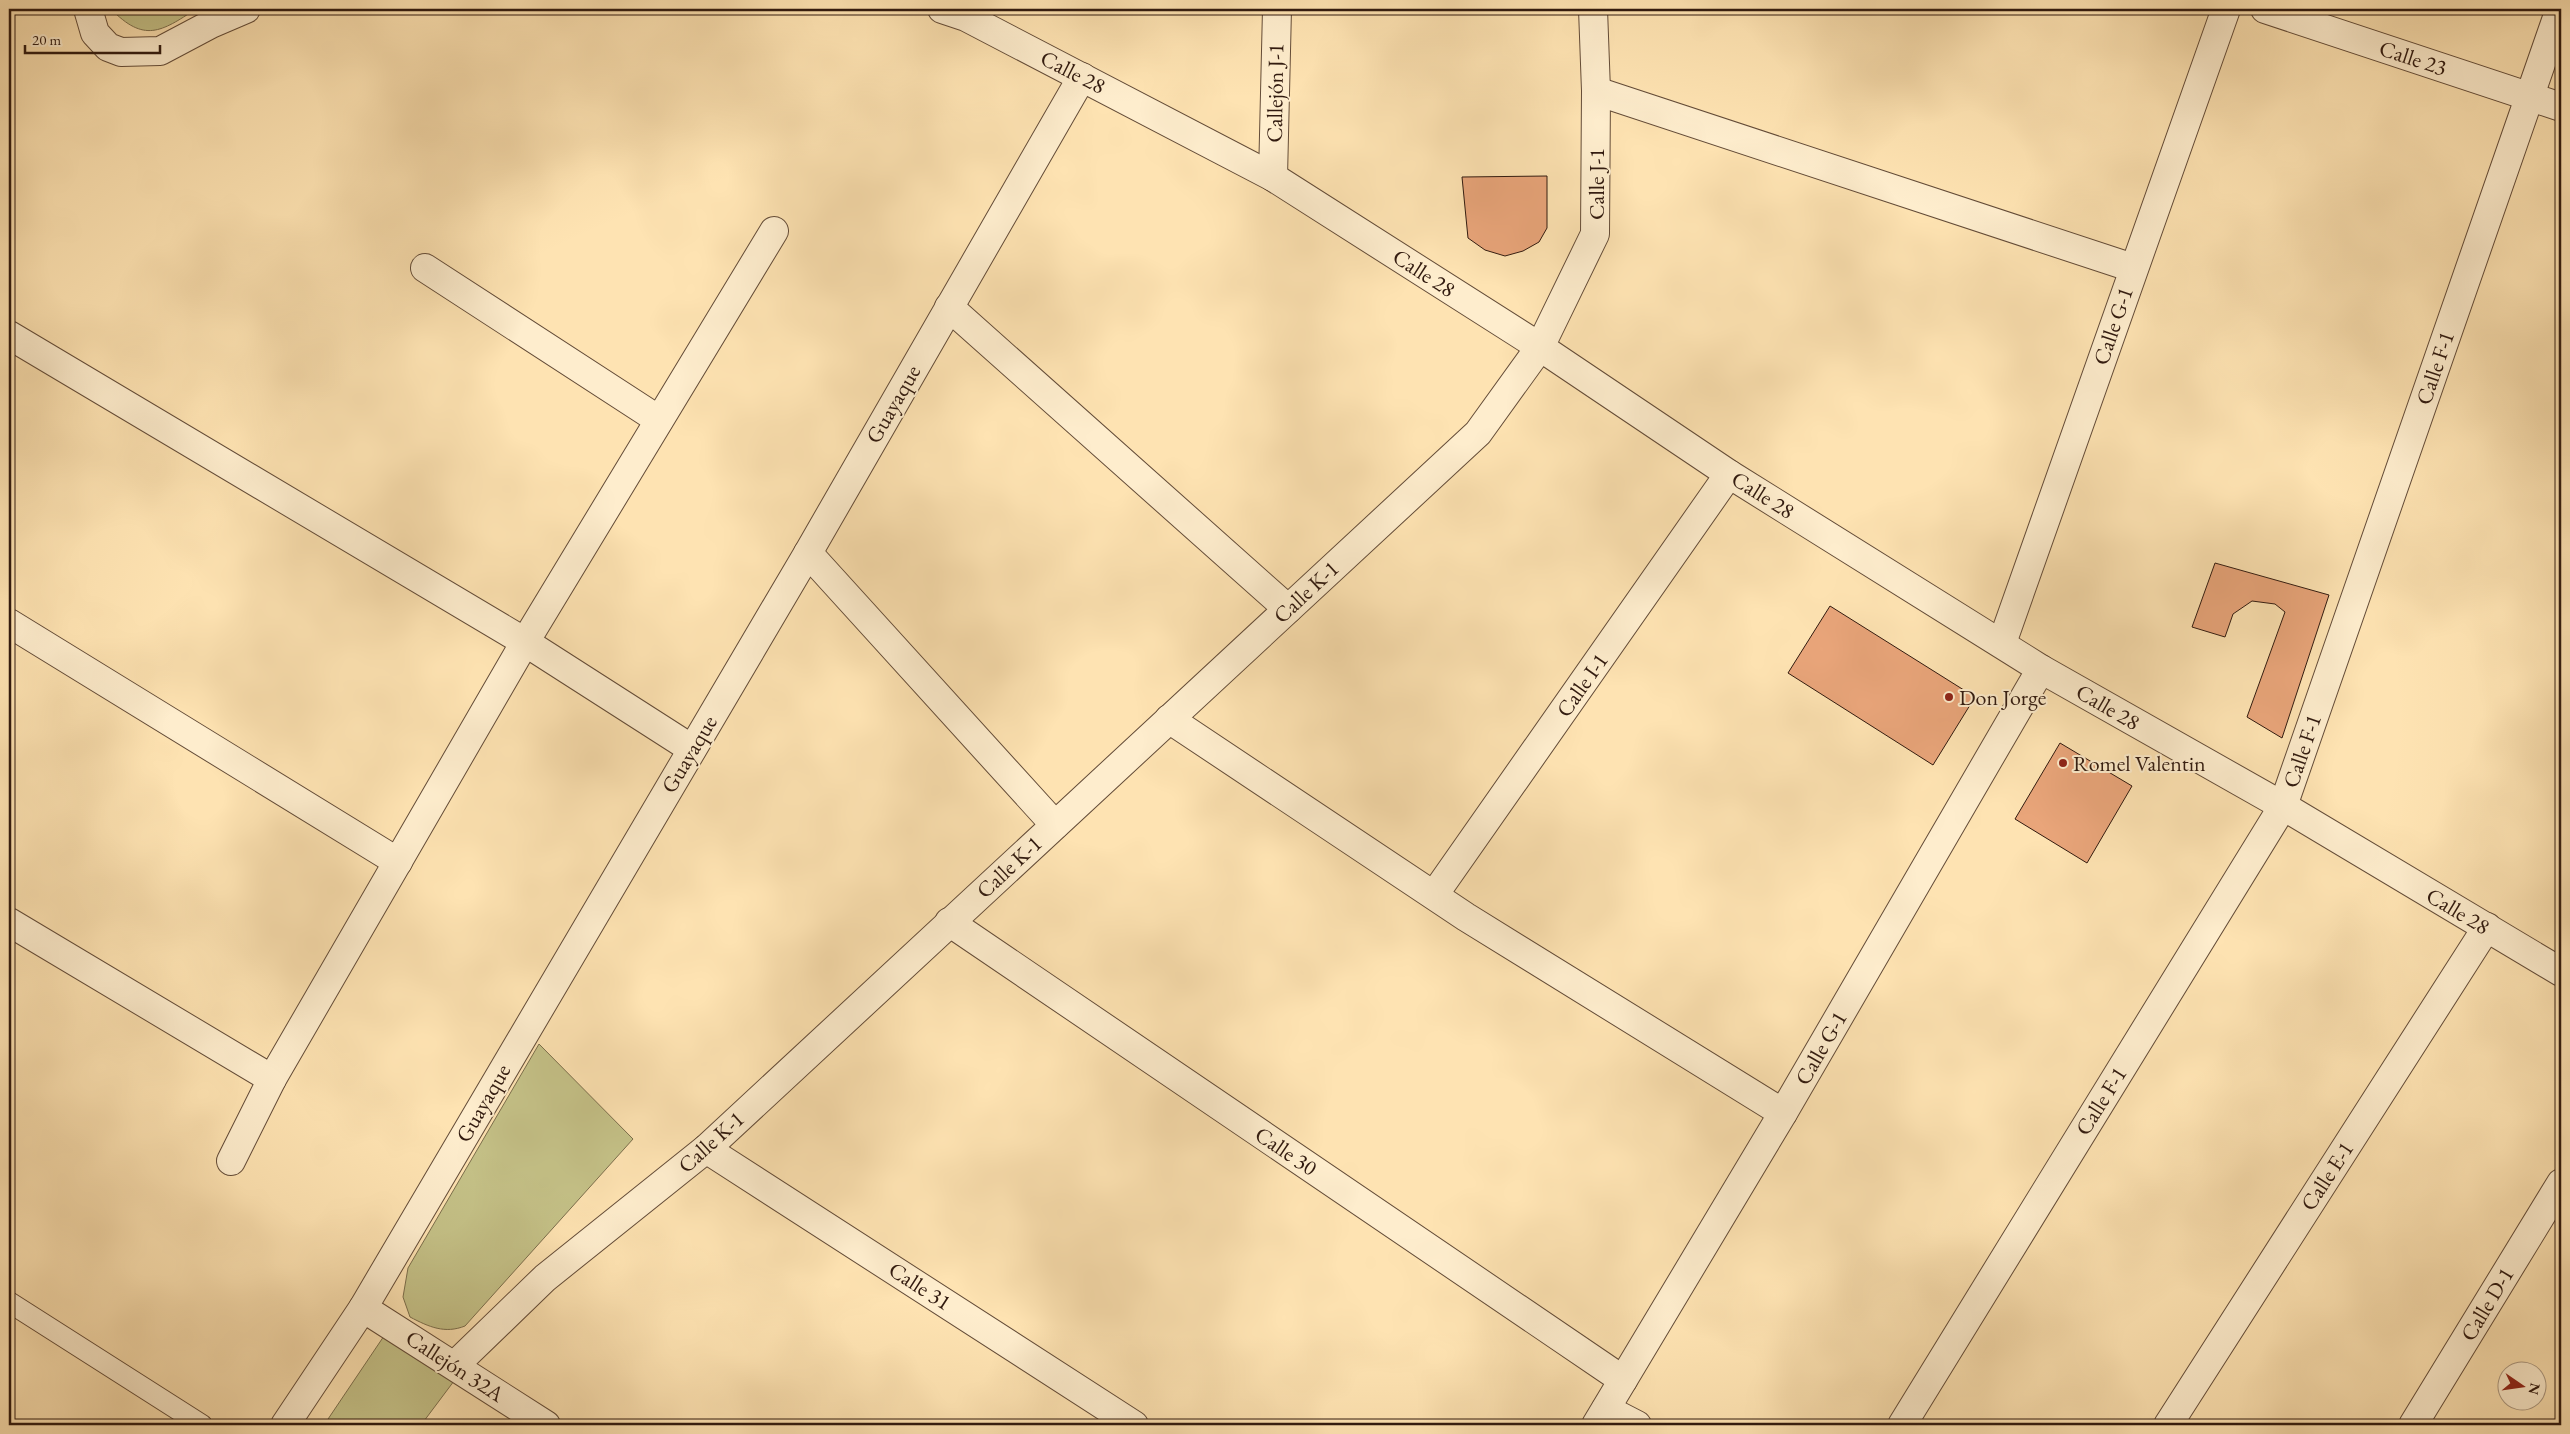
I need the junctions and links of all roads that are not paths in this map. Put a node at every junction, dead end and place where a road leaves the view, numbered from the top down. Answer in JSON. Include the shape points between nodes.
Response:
{"nodes":[{"id":1,"x":88,"y":9,"type":"edge"},
{"id":2,"x":246,"y":9,"type":"edge"},
{"id":3,"x":1277,"y":9,"type":"edge"},
{"id":4,"x":1593,"y":9,"type":"edge"},
{"id":5,"x":2226,"y":9,"type":"edge"},
{"id":6,"x":2265,"y":9,"type":"edge"},
{"id":7,"x":2560,"y":9,"type":"edge"},
{"id":8,"x":958,"y":12,"type":"edge"},
{"id":9,"x":1082,"y":77,"type":"junction"},
{"id":10,"x":1596,"y":91,"type":"junction"},
{"id":11,"x":2529,"y":96,"type":"junction"},
{"id":12,"x":2561,"y":107,"type":"edge"},
{"id":13,"x":1273,"y":177,"type":"junction"},
{"id":14,"x":774,"y":231,"type":"dead end"},
{"id":15,"x":425,"y":268,"type":"dead end"},
{"id":16,"x":2134,"y":268,"type":"junction"},
{"id":17,"x":949,"y":307,"type":"junction"},
{"id":18,"x":9,"y":335,"type":"edge"},
{"id":19,"x":1540,"y":347,"type":"junction"},
{"id":20,"x":659,"y":420,"type":"junction"},
{"id":21,"x":1729,"y":474,"type":"junction"},
{"id":22,"x":808,"y":553,"type":"junction"},
{"id":23,"x":1288,"y":609,"type":"junction"},
{"id":24,"x":9,"y":623,"type":"edge"},
{"id":25,"x":525,"y":642,"type":"junction"},
{"id":26,"x":2002,"y":643,"type":"junction"},
{"id":27,"x":2041,"y":669,"type":"junction"},
{"id":28,"x":1169,"y":719,"type":"junction"},
{"id":29,"x":692,"y":749,"type":"junction"},
{"id":30,"x":2282,"y":806,"type":"junction"},
{"id":31,"x":1055,"y":825,"type":"junction"},
{"id":32,"x":398,"y":862,"type":"junction"},
{"id":33,"x":1434,"y":896,"type":"junction"},
{"id":34,"x":9,"y":922,"type":"edge"},
{"id":35,"x":949,"y":922,"type":"junction"},
{"id":36,"x":2486,"y":927,"type":"junction"},
{"id":37,"x":2561,"y":972,"type":"edge"},
{"id":38,"x":272,"y":1079,"type":"junction"},
{"id":39,"x":1783,"y":1113,"type":"junction"},
{"id":40,"x":706,"y":1149,"type":"junction"},
{"id":41,"x":231,"y":1161,"type":"dead end"},
{"id":42,"x":2561,"y":1182,"type":"edge"},
{"id":43,"x":9,"y":1302,"type":"edge"},
{"id":44,"x":363,"y":1308,"type":"junction"},
{"id":45,"x":455,"y":1366,"type":"junction"},
{"id":46,"x":1624,"y":1380,"type":"junction"},
{"id":47,"x":1601,"y":1417,"type":"edge"},
{"id":48,"x":1121,"y":1422,"type":"edge"},
{"id":49,"x":202,"y":1425,"type":"edge"},
{"id":50,"x":285,"y":1425,"type":"edge"},
{"id":51,"x":546,"y":1425,"type":"edge"},
{"id":52,"x":1637,"y":1425,"type":"edge"},
{"id":53,"x":1902,"y":1425,"type":"edge"},
{"id":54,"x":2168,"y":1425,"type":"edge"},
{"id":55,"x":2413,"y":1425,"type":"edge"}],
"edges":[{"from":1,"to":2,"type":"street","via":[[95,33],[108,47],[121,52],[160,51]]},
{"from":3,"to":13,"type":"street","name":"Callejón J-1"},
{"from":4,"to":10,"type":"street","name":"Calle J-1"},
{"from":5,"to":16,"type":"street","name":"Calle G-1"},
{"from":6,"to":11,"type":"street","name":"Calle 23"},
{"from":7,"to":11,"type":"street","name":"Calle F-1"},
{"from":8,"to":9,"type":"street","name":"Calle 28"},
{"from":9,"to":13,"type":"street","name":"Calle 28"},
{"from":9,"to":17,"type":"street","name":"Guayaque"},
{"from":10,"to":16,"type":"street"},
{"from":10,"to":19,"type":"street","name":"Calle J-1","via":[[1596,234]]},
{"from":11,"to":12,"type":"street","name":"Calle 23"},
{"from":11,"to":30,"type":"street","name":"Calle F-1"},
{"from":13,"to":19,"type":"street","name":"Calle 28"},
{"from":14,"to":20,"type":"street"},
{"from":15,"to":20,"type":"street"},
{"from":16,"to":26,"type":"street","name":"Calle G-1"},
{"from":17,"to":22,"type":"street","name":"Guayaque"},
{"from":17,"to":23,"type":"street"},
{"from":18,"to":25,"type":"street"},
{"from":19,"to":21,"type":"street","name":"Calle 28"},
{"from":19,"to":23,"type":"street","name":"Calle K-1","via":[[1478,434]]},
{"from":20,"to":25,"type":"street"},
{"from":21,"to":26,"type":"street","name":"Calle 28"},
{"from":21,"to":33,"type":"street","name":"Calle I-1"},
{"from":22,"to":29,"type":"street","name":"Guayaque"},
{"from":22,"to":31,"type":"street"},
{"from":23,"to":28,"type":"street","name":"Calle K-1"},
{"from":24,"to":32,"type":"street"},
{"from":25,"to":29,"type":"street"},
{"from":25,"to":32,"type":"street"},
{"from":26,"to":27,"type":"street","name":"Calle 28"},
{"from":27,"to":30,"type":"street","name":"Calle 28"},
{"from":27,"to":39,"type":"street","name":"Calle G-1"},
{"from":28,"to":31,"type":"street","name":"Calle K-1"},
{"from":28,"to":33,"type":"street"},
{"from":29,"to":44,"type":"street","name":"Guayaque"},
{"from":30,"to":36,"type":"street","name":"Calle 28"},
{"from":30,"to":53,"type":"street","name":"Calle F-1"},
{"from":31,"to":35,"type":"street","name":"Calle K-1"},
{"from":32,"to":38,"type":"street"},
{"from":33,"to":39,"type":"street"},
{"from":34,"to":38,"type":"street"},
{"from":35,"to":40,"type":"street","name":"Calle K-1"},
{"from":35,"to":46,"type":"street","name":"Calle 30"},
{"from":36,"to":37,"type":"street","name":"Calle 28"},
{"from":36,"to":54,"type":"street","name":"Calle E-1"},
{"from":38,"to":41,"type":"street"},
{"from":39,"to":46,"type":"street","name":"Calle G-1"},
{"from":40,"to":45,"type":"street","name":"Calle K-1","via":[[545,1278]]},
{"from":40,"to":48,"type":"street","name":"Calle 31"},
{"from":42,"to":55,"type":"street","name":"Calle D-1"},
{"from":43,"to":49,"type":"lane"},
{"from":44,"to":45,"type":"street","name":"Callejón 32A"},
{"from":44,"to":50,"type":"street","name":"Guayaque"},
{"from":45,"to":51,"type":"street","name":"Callejón 32A"},
{"from":46,"to":47,"type":"street","name":"Calle G-1"},
{"from":47,"to":52,"type":"street"}]}
